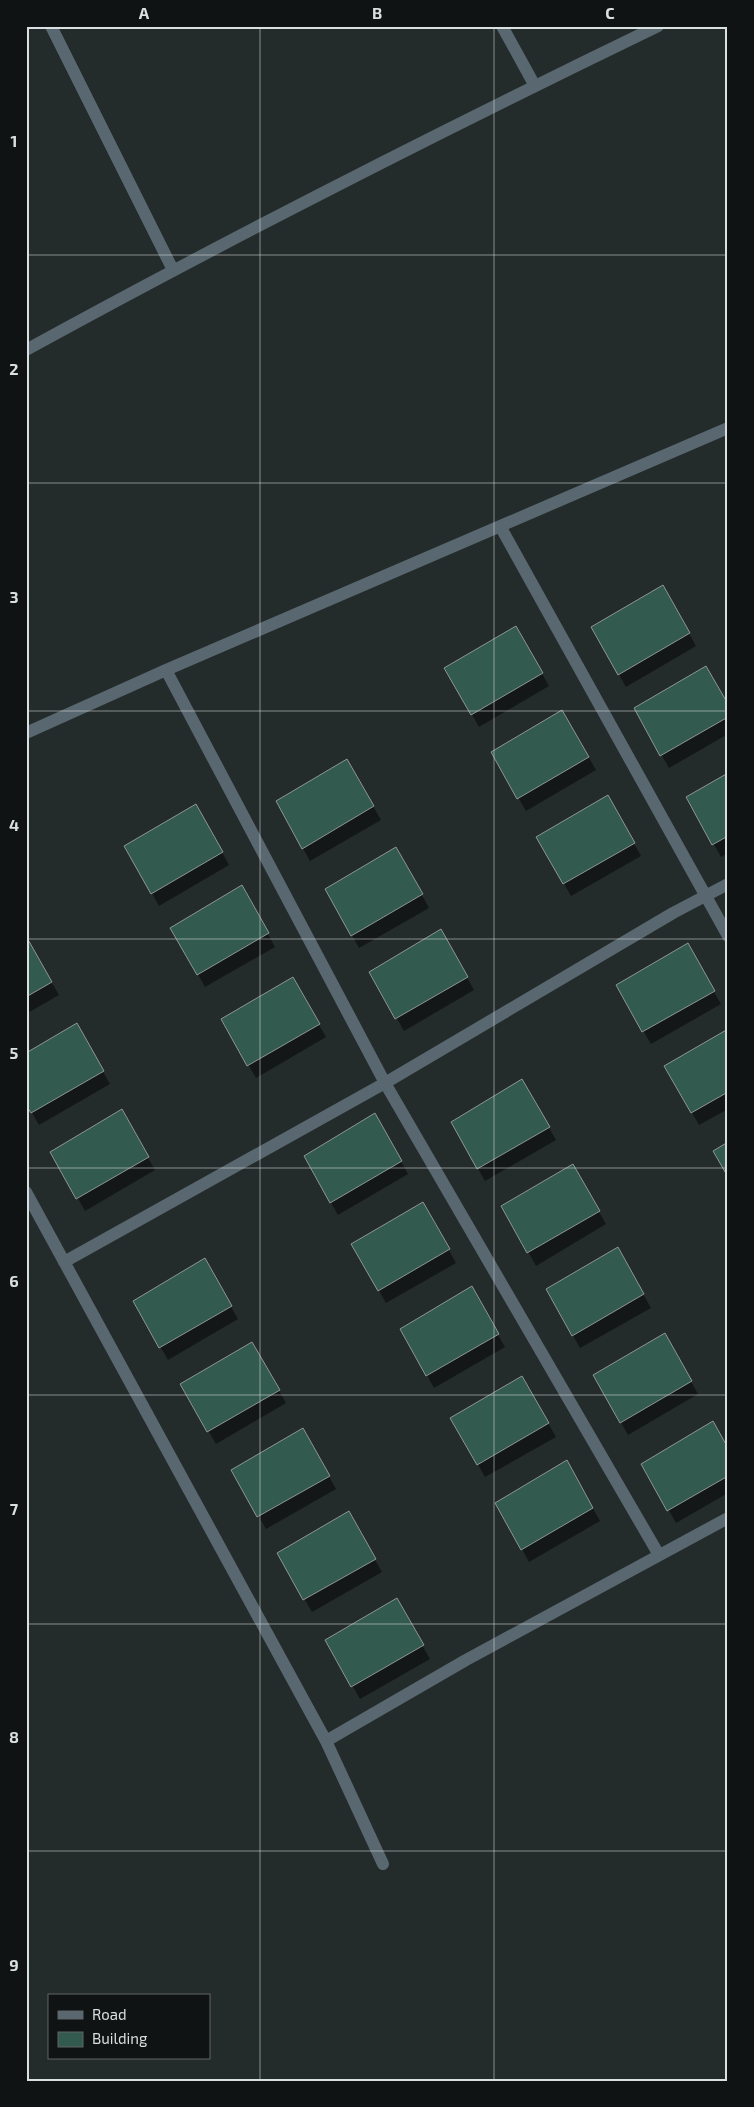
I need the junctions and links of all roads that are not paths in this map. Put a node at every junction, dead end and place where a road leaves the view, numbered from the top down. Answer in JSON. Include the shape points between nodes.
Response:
{"nodes":[{"id":1,"x":51,"y":26,"type":"edge"},
{"id":2,"x":502,"y":26,"type":"edge"},
{"id":3,"x":658,"y":26,"type":"edge"},
{"id":4,"x":535,"y":86,"type":"junction"},
{"id":5,"x":173,"y":270,"type":"junction"},
{"id":6,"x":26,"y":350,"type":"edge"},
{"id":7,"x":728,"y":428,"type":"edge"},
{"id":8,"x":500,"y":526,"type":"junction"},
{"id":9,"x":166,"y":670,"type":"junction"},
{"id":10,"x":26,"y":733,"type":"edge"},
{"id":11,"x":728,"y":884,"type":"edge"},
{"id":12,"x":706,"y":896,"type":"junction"},
{"id":13,"x":728,"y":936,"type":"edge"},
{"id":14,"x":385,"y":1083,"type":"junction"},
{"id":15,"x":26,"y":1192,"type":"edge"},
{"id":16,"x":64,"y":1262,"type":"junction"},
{"id":17,"x":728,"y":1518,"type":"edge"},
{"id":18,"x":659,"y":1555,"type":"junction"},
{"id":19,"x":326,"y":1741,"type":"junction"},
{"id":20,"x":384,"y":1864,"type":"dead end"}],
"edges":[{"from":1,"to":5,"type":"street"},
{"from":2,"to":4,"type":"street"},
{"from":3,"to":4,"type":"street"},
{"from":4,"to":5,"type":"street"},
{"from":5,"to":6,"type":"street"},
{"from":7,"to":8,"type":"street"},
{"from":8,"to":9,"type":"street"},
{"from":8,"to":12,"type":"street"},
{"from":9,"to":10,"type":"street"},
{"from":9,"to":14,"type":"street"},
{"from":11,"to":12,"type":"street"},
{"from":12,"to":13,"type":"street"},
{"from":12,"to":14,"type":"street"},
{"from":14,"to":16,"type":"street"},
{"from":14,"to":18,"type":"street"},
{"from":15,"to":16,"type":"street"},
{"from":16,"to":19,"type":"street"},
{"from":17,"to":18,"type":"street"},
{"from":18,"to":19,"type":"street"},
{"from":19,"to":20,"type":"street"}]}
